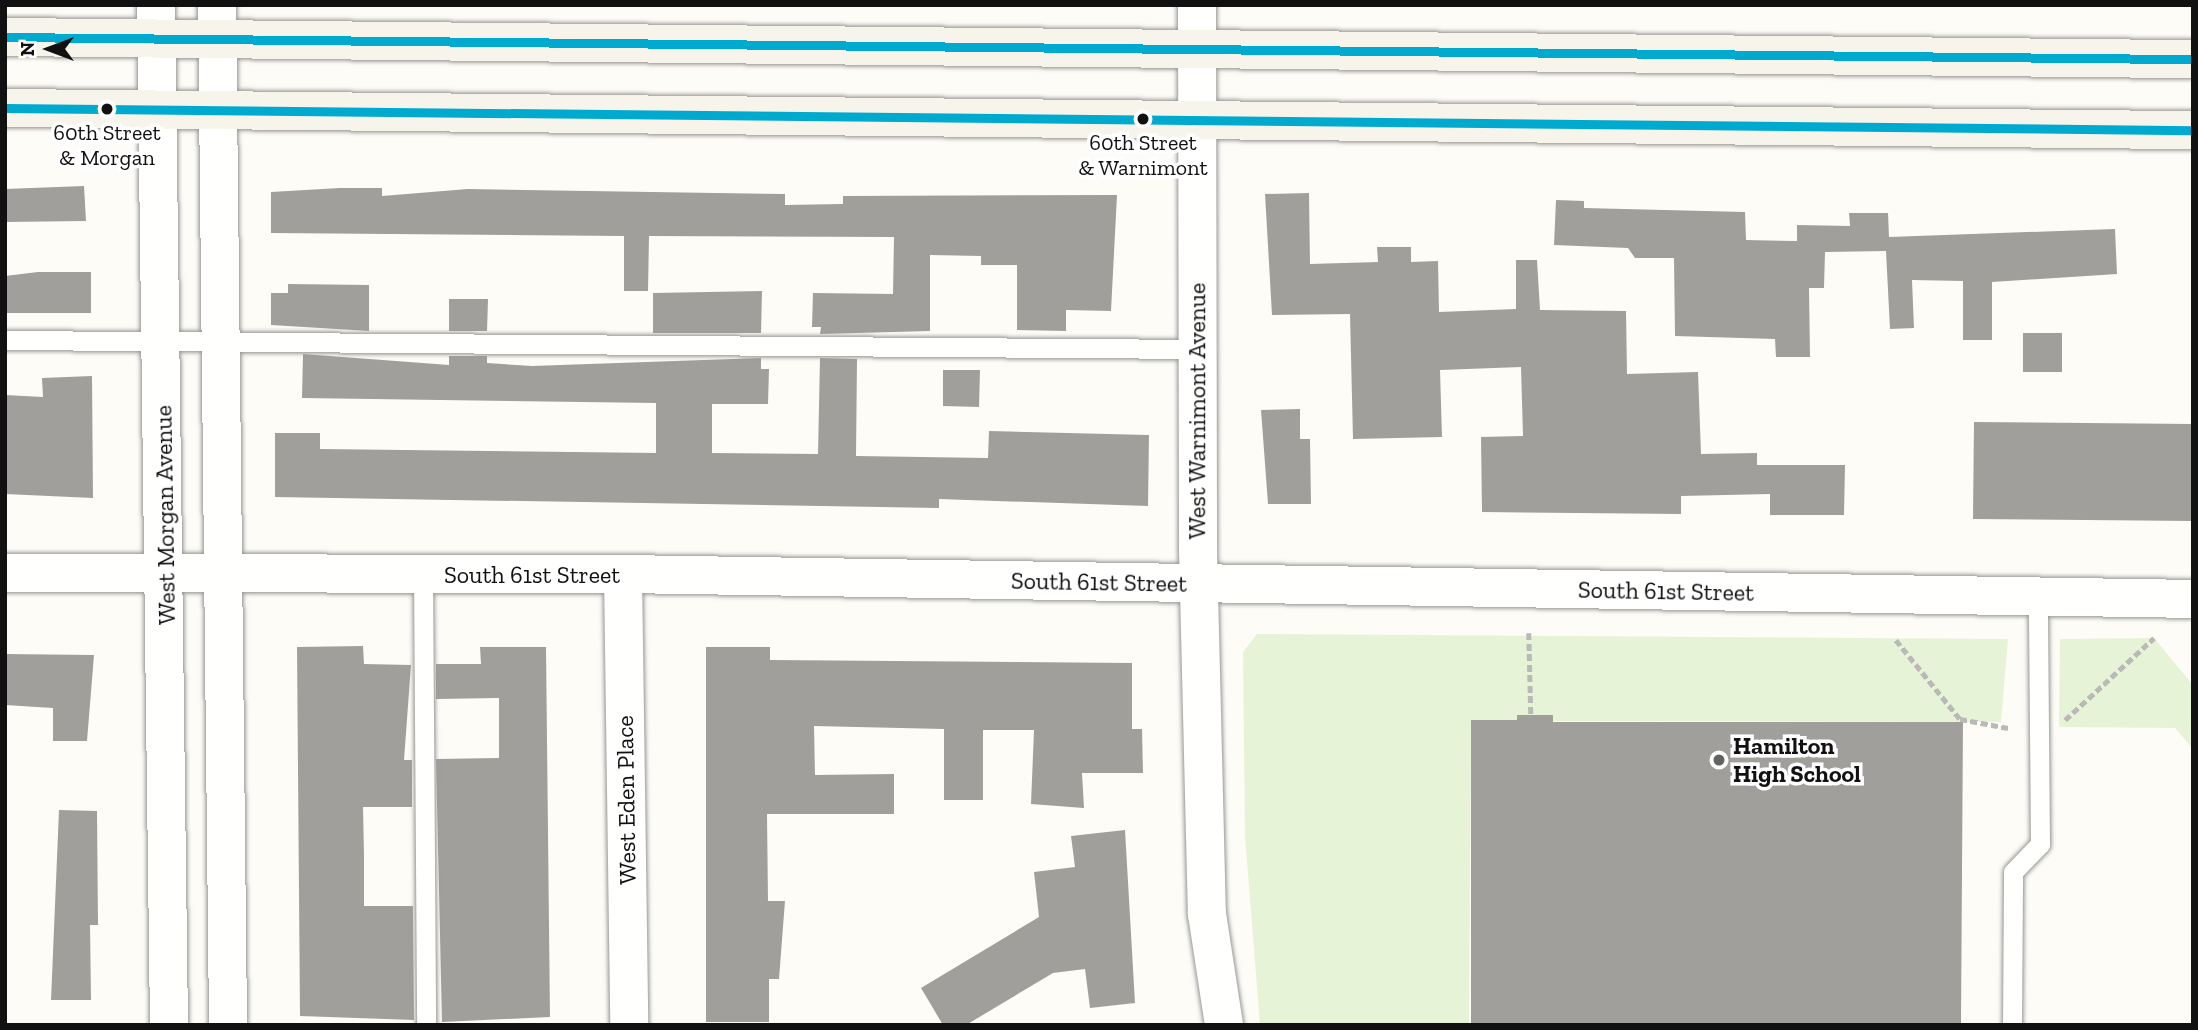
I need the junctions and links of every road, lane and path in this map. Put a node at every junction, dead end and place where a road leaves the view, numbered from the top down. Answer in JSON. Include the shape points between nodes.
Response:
{"nodes":[{"id":1,"x":1197,"y":5,"type":"edge"},
{"id":2,"x":156,"y":22,"type":"edge"},
{"id":3,"x":217,"y":23,"type":"edge"},
{"id":4,"x":5,"y":37,"type":"edge"},
{"id":5,"x":1197,"y":52,"type":"junction"},
{"id":6,"x":2193,"y":59,"type":"edge"},
{"id":7,"x":5,"y":108,"type":"edge"},
{"id":8,"x":156,"y":110,"type":"junction"},
{"id":9,"x":217,"y":110,"type":"junction"},
{"id":10,"x":1197,"y":116,"type":"junction"},
{"id":11,"x":2193,"y":130,"type":"edge"},
{"id":12,"x":5,"y":340,"type":"edge"},
{"id":13,"x":161,"y":341,"type":"junction"},
{"id":14,"x":219,"y":343,"type":"junction"},
{"id":15,"x":1197,"y":349,"type":"junction"},
{"id":16,"x":5,"y":573,"type":"edge"},
{"id":17,"x":167,"y":574,"type":"junction"},
{"id":18,"x":622,"y":574,"type":"junction"},
{"id":19,"x":222,"y":575,"type":"junction"},
{"id":20,"x":423,"y":575,"type":"junction"},
{"id":21,"x":1199,"y":584,"type":"junction"},
{"id":22,"x":2038,"y":597,"type":"junction"},
{"id":23,"x":2188,"y":605,"type":"edge"},
{"id":24,"x":1529,"y":633,"type":"dead end"},
{"id":25,"x":2154,"y":638,"type":"dead end"},
{"id":26,"x":1896,"y":640,"type":"dead end"},
{"id":27,"x":1531,"y":715,"type":"dead end"},
{"id":28,"x":2059,"y":727,"type":"dead end"},
{"id":29,"x":2008,"y":728,"type":"dead end"},
{"id":30,"x":169,"y":1025,"type":"edge"},
{"id":31,"x":228,"y":1025,"type":"edge"},
{"id":32,"x":426,"y":1025,"type":"edge"},
{"id":33,"x":629,"y":1025,"type":"edge"},
{"id":34,"x":1224,"y":1025,"type":"edge"},
{"id":35,"x":2012,"y":1025,"type":"edge"}],
"edges":[{"from":1,"to":5,"type":"street","name":"West Warnimont Avenue"},
{"from":2,"to":3,"type":"main road"},
{"from":2,"to":4,"type":"main road"},
{"from":2,"to":8,"type":"street","name":"West Morgan Avenue"},
{"from":3,"to":5,"type":"main road"},
{"from":3,"to":9,"type":"street"},
{"from":5,"to":6,"type":"main road"},
{"from":5,"to":10,"type":"street","name":"West Warnimont Avenue"},
{"from":7,"to":8,"type":"main road"},
{"from":8,"to":9,"type":"main road"},
{"from":8,"to":13,"type":"street","name":"West Morgan Avenue"},
{"from":9,"to":10,"type":"main road"},
{"from":9,"to":14,"type":"street"},
{"from":10,"to":11,"type":"main road"},
{"from":10,"to":15,"type":"street","name":"West Warnimont Avenue"},
{"from":12,"to":13,"type":"lane"},
{"from":13,"to":14,"type":"lane"},
{"from":13,"to":17,"type":"street","name":"West Morgan Avenue"},
{"from":14,"to":15,"type":"lane"},
{"from":14,"to":19,"type":"street"},
{"from":15,"to":21,"type":"street","name":"West Warnimont Avenue"},
{"from":16,"to":17,"type":"street","name":"South 61st Street"},
{"from":17,"to":19,"type":"street","name":"South 61st Street"},
{"from":17,"to":30,"type":"street","name":"West Morgan Avenue"},
{"from":18,"to":20,"type":"street","name":"South 61st Street"},
{"from":18,"to":21,"type":"street","name":"South 61st Street"},
{"from":18,"to":33,"type":"street","name":"West Eden Place"},
{"from":19,"to":20,"type":"street","name":"South 61st Street"},
{"from":19,"to":31,"type":"street"},
{"from":20,"to":32,"type":"lane"},
{"from":21,"to":22,"type":"street","name":"South 61st Street"},
{"from":21,"to":34,"type":"street","name":"West Warnimont Avenue","via":[[1207,914]]},
{"from":22,"to":23,"type":"street","name":"South 61st Street"},
{"from":22,"to":35,"type":"lane","via":[[2040,844],[2013,872]]},
{"from":24,"to":27,"type":"path"},
{"from":25,"to":28,"type":"path"},
{"from":26,"to":29,"type":"path","via":[[1960,719]]}]}
